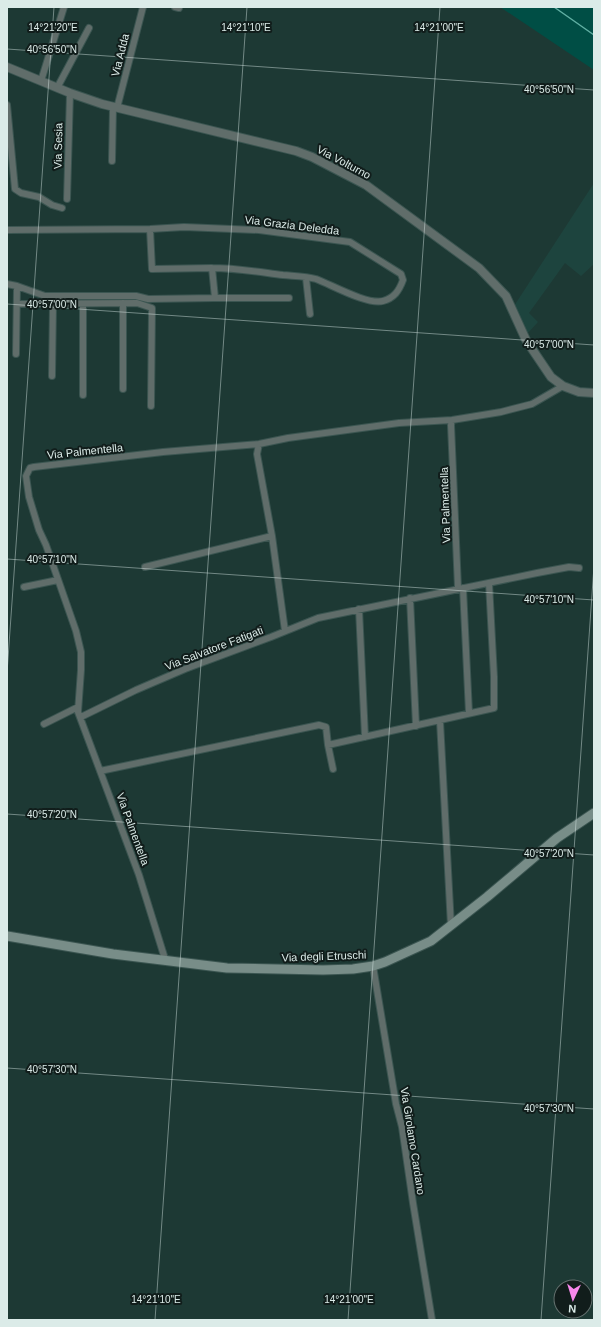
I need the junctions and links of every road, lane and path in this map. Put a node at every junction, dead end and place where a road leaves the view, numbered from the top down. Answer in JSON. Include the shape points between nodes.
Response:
{"nodes":[{"id":1,"x":64,"y":7,"type":"edge"},
{"id":2,"x":143,"y":7,"type":"edge"},
{"id":3,"x":89,"y":28,"type":"dead end"},
{"id":4,"x":7,"y":67,"type":"edge"},
{"id":5,"x":41,"y":81,"type":"junction"},
{"id":6,"x":57,"y":88,"type":"junction"},
{"id":7,"x":70,"y":93,"type":"junction"},
{"id":8,"x":7,"y":105,"type":"edge"},
{"id":9,"x":115,"y":107,"type":"junction"},
{"id":10,"x":112,"y":162,"type":"dead end"},
{"id":11,"x":67,"y":199,"type":"dead end"},
{"id":12,"x":62,"y":208,"type":"dead end"},
{"id":13,"x":150,"y":229,"type":"junction"},
{"id":14,"x":7,"y":230,"type":"edge"},
{"id":15,"x":212,"y":268,"type":"junction"},
{"id":16,"x":306,"y":278,"type":"junction"},
{"id":17,"x":7,"y":284,"type":"edge"},
{"id":18,"x":17,"y":286,"type":"junction"},
{"id":19,"x":215,"y":298,"type":"junction"},
{"id":20,"x":289,"y":298,"type":"dead end"},
{"id":21,"x":123,"y":303,"type":"junction"},
{"id":22,"x":17,"y":304,"type":"junction"},
{"id":23,"x":53,"y":304,"type":"junction"},
{"id":24,"x":83,"y":304,"type":"junction"},
{"id":25,"x":310,"y":314,"type":"dead end"},
{"id":26,"x":16,"y":354,"type":"dead end"},
{"id":27,"x":52,"y":376,"type":"dead end"},
{"id":28,"x":563,"y":386,"type":"junction"},
{"id":29,"x":123,"y":389,"type":"dead end"},
{"id":30,"x":594,"y":393,"type":"edge"},
{"id":31,"x":83,"y":395,"type":"dead end"},
{"id":32,"x":151,"y":406,"type":"dead end"},
{"id":33,"x":452,"y":420,"type":"junction"},
{"id":34,"x":259,"y":444,"type":"junction"},
{"id":35,"x":272,"y":536,"type":"junction"},
{"id":36,"x":145,"y":567,"type":"dead end"},
{"id":37,"x":579,"y":568,"type":"dead end"},
{"id":38,"x":58,"y":580,"type":"junction"},
{"id":39,"x":489,"y":583,"type":"junction"},
{"id":40,"x":24,"y":587,"type":"dead end"},
{"id":41,"x":460,"y":588,"type":"junction"},
{"id":42,"x":410,"y":598,"type":"junction"},
{"id":43,"x":359,"y":609,"type":"junction"},
{"id":44,"x":284,"y":631,"type":"junction"},
{"id":45,"x":78,"y":707,"type":"junction"},
{"id":46,"x":469,"y":713,"type":"junction"},
{"id":47,"x":81,"y":717,"type":"junction"},
{"id":48,"x":440,"y":721,"type":"junction"},
{"id":49,"x":44,"y":724,"type":"dead end"},
{"id":50,"x":416,"y":726,"type":"junction"},
{"id":51,"x":365,"y":738,"type":"junction"},
{"id":52,"x":328,"y":745,"type":"junction"},
{"id":53,"x":333,"y":769,"type":"dead end"},
{"id":54,"x":100,"y":771,"type":"junction"},
{"id":55,"x":594,"y":813,"type":"edge"},
{"id":56,"x":450,"y":926,"type":"junction"},
{"id":57,"x":7,"y":936,"type":"edge"},
{"id":58,"x":165,"y":960,"type":"junction"},
{"id":59,"x":373,"y":966,"type":"junction"},
{"id":60,"x":432,"y":1320,"type":"edge"}],
"edges":[{"from":1,"to":5,"type":"street"},
{"from":2,"to":9,"type":"street","name":"Via Adda"},
{"from":3,"to":6,"type":"street"},
{"from":4,"to":5,"type":"street","name":"Via Volturno"},
{"from":5,"to":6,"type":"street","name":"Via Volturno"},
{"from":6,"to":7,"type":"street","name":"Via Volturno"},
{"from":7,"to":9,"type":"street","name":"Via Volturno"},
{"from":7,"to":11,"type":"street","name":"Via Sesia"},
{"from":8,"to":12,"type":"street","via":[[15,189]]},
{"from":9,"to":10,"type":"street","name":"Via Adda"},
{"from":9,"to":28,"type":"street","name":"Via Volturno","via":[[296,151],[312,156],[366,185],[479,268],[506,296],[526,340],[551,378]]},
{"from":13,"to":14,"type":"street","name":"Via Grazia Deledda"},
{"from":13,"to":15,"type":"street","name":"Via Grazia Deledda","via":[[152,269]]},
{"from":13,"to":16,"type":"street","name":"Via Grazia Deledda","via":[[205,227],[259,230],[350,242],[401,274],[403,280],[393,296],[376,302]]},
{"from":15,"to":16,"type":"street","name":"Via Grazia Deledda","via":[[231,268]]},
{"from":15,"to":19,"type":"street"},
{"from":16,"to":25,"type":"street"},
{"from":17,"to":18,"type":"street"},
{"from":18,"to":19,"type":"street","via":[[45,296]]},
{"from":18,"to":22,"type":"street"},
{"from":19,"to":20,"type":"street"},
{"from":21,"to":24,"type":"street"},
{"from":21,"to":29,"type":"street"},
{"from":21,"to":32,"type":"street","via":[[137,303],[152,308]]},
{"from":22,"to":23,"type":"street"},
{"from":22,"to":26,"type":"street"},
{"from":23,"to":24,"type":"street"},
{"from":23,"to":27,"type":"street"},
{"from":24,"to":31,"type":"street"},
{"from":28,"to":30,"type":"street","name":"Via Volturno","via":[[579,392]]},
{"from":28,"to":33,"type":"street","name":"Via Palmentella","via":[[532,404]]},
{"from":33,"to":34,"type":"street","name":"Via Palmentella","via":[[399,423]]},
{"from":33,"to":41,"type":"street","name":"Via Palmentella"},
{"from":34,"to":35,"type":"street","via":[[257,454]]},
{"from":34,"to":38,"type":"street","name":"Via Palmentella","via":[[163,452],[30,468],[26,476],[29,496]]},
{"from":35,"to":36,"type":"street"},
{"from":35,"to":44,"type":"street"},
{"from":37,"to":39,"type":"street","name":"Via Salvatore Fatigati","via":[[564,568]]},
{"from":38,"to":40,"type":"street"},
{"from":38,"to":45,"type":"street","name":"Via Palmentella","via":[[81,652]]},
{"from":39,"to":41,"type":"street","name":"Via Salvatore Fatigati"},
{"from":39,"to":46,"type":"street","via":[[495,706]]},
{"from":41,"to":42,"type":"street","name":"Via Salvatore Fatigati"},
{"from":41,"to":46,"type":"street"},
{"from":42,"to":43,"type":"street","name":"Via Salvatore Fatigati"},
{"from":42,"to":50,"type":"street"},
{"from":43,"to":44,"type":"street","name":"Via Salvatore Fatigati","via":[[318,618]]},
{"from":43,"to":51,"type":"street"},
{"from":44,"to":47,"type":"street","name":"Via Salvatore Fatigati","via":[[185,668]]},
{"from":45,"to":47,"type":"street","name":"Via Palmentella"},
{"from":45,"to":49,"type":"street"},
{"from":46,"to":48,"type":"street"},
{"from":47,"to":54,"type":"street","name":"Via Palmentella"},
{"from":48,"to":50,"type":"street"},
{"from":48,"to":56,"type":"street"},
{"from":50,"to":51,"type":"street"},
{"from":51,"to":52,"type":"street"},
{"from":52,"to":53,"type":"street"},
{"from":52,"to":54,"type":"street","via":[[326,727],[319,725]]},
{"from":54,"to":58,"type":"street","name":"Via Palmentella","via":[[139,875]]},
{"from":55,"to":56,"type":"main road","name":"Via degli Etruschi","via":[[557,838]]},
{"from":56,"to":59,"type":"main road","name":"Via degli Etruschi","via":[[431,941]]},
{"from":57,"to":58,"type":"main road","name":"Via degli Etruschi"},
{"from":58,"to":59,"type":"main road","name":"Via degli Etruschi","via":[[257,969],[353,969]]},
{"from":59,"to":60,"type":"street","name":"Via Girolamo Cardano","via":[[402,1127]]}]}
